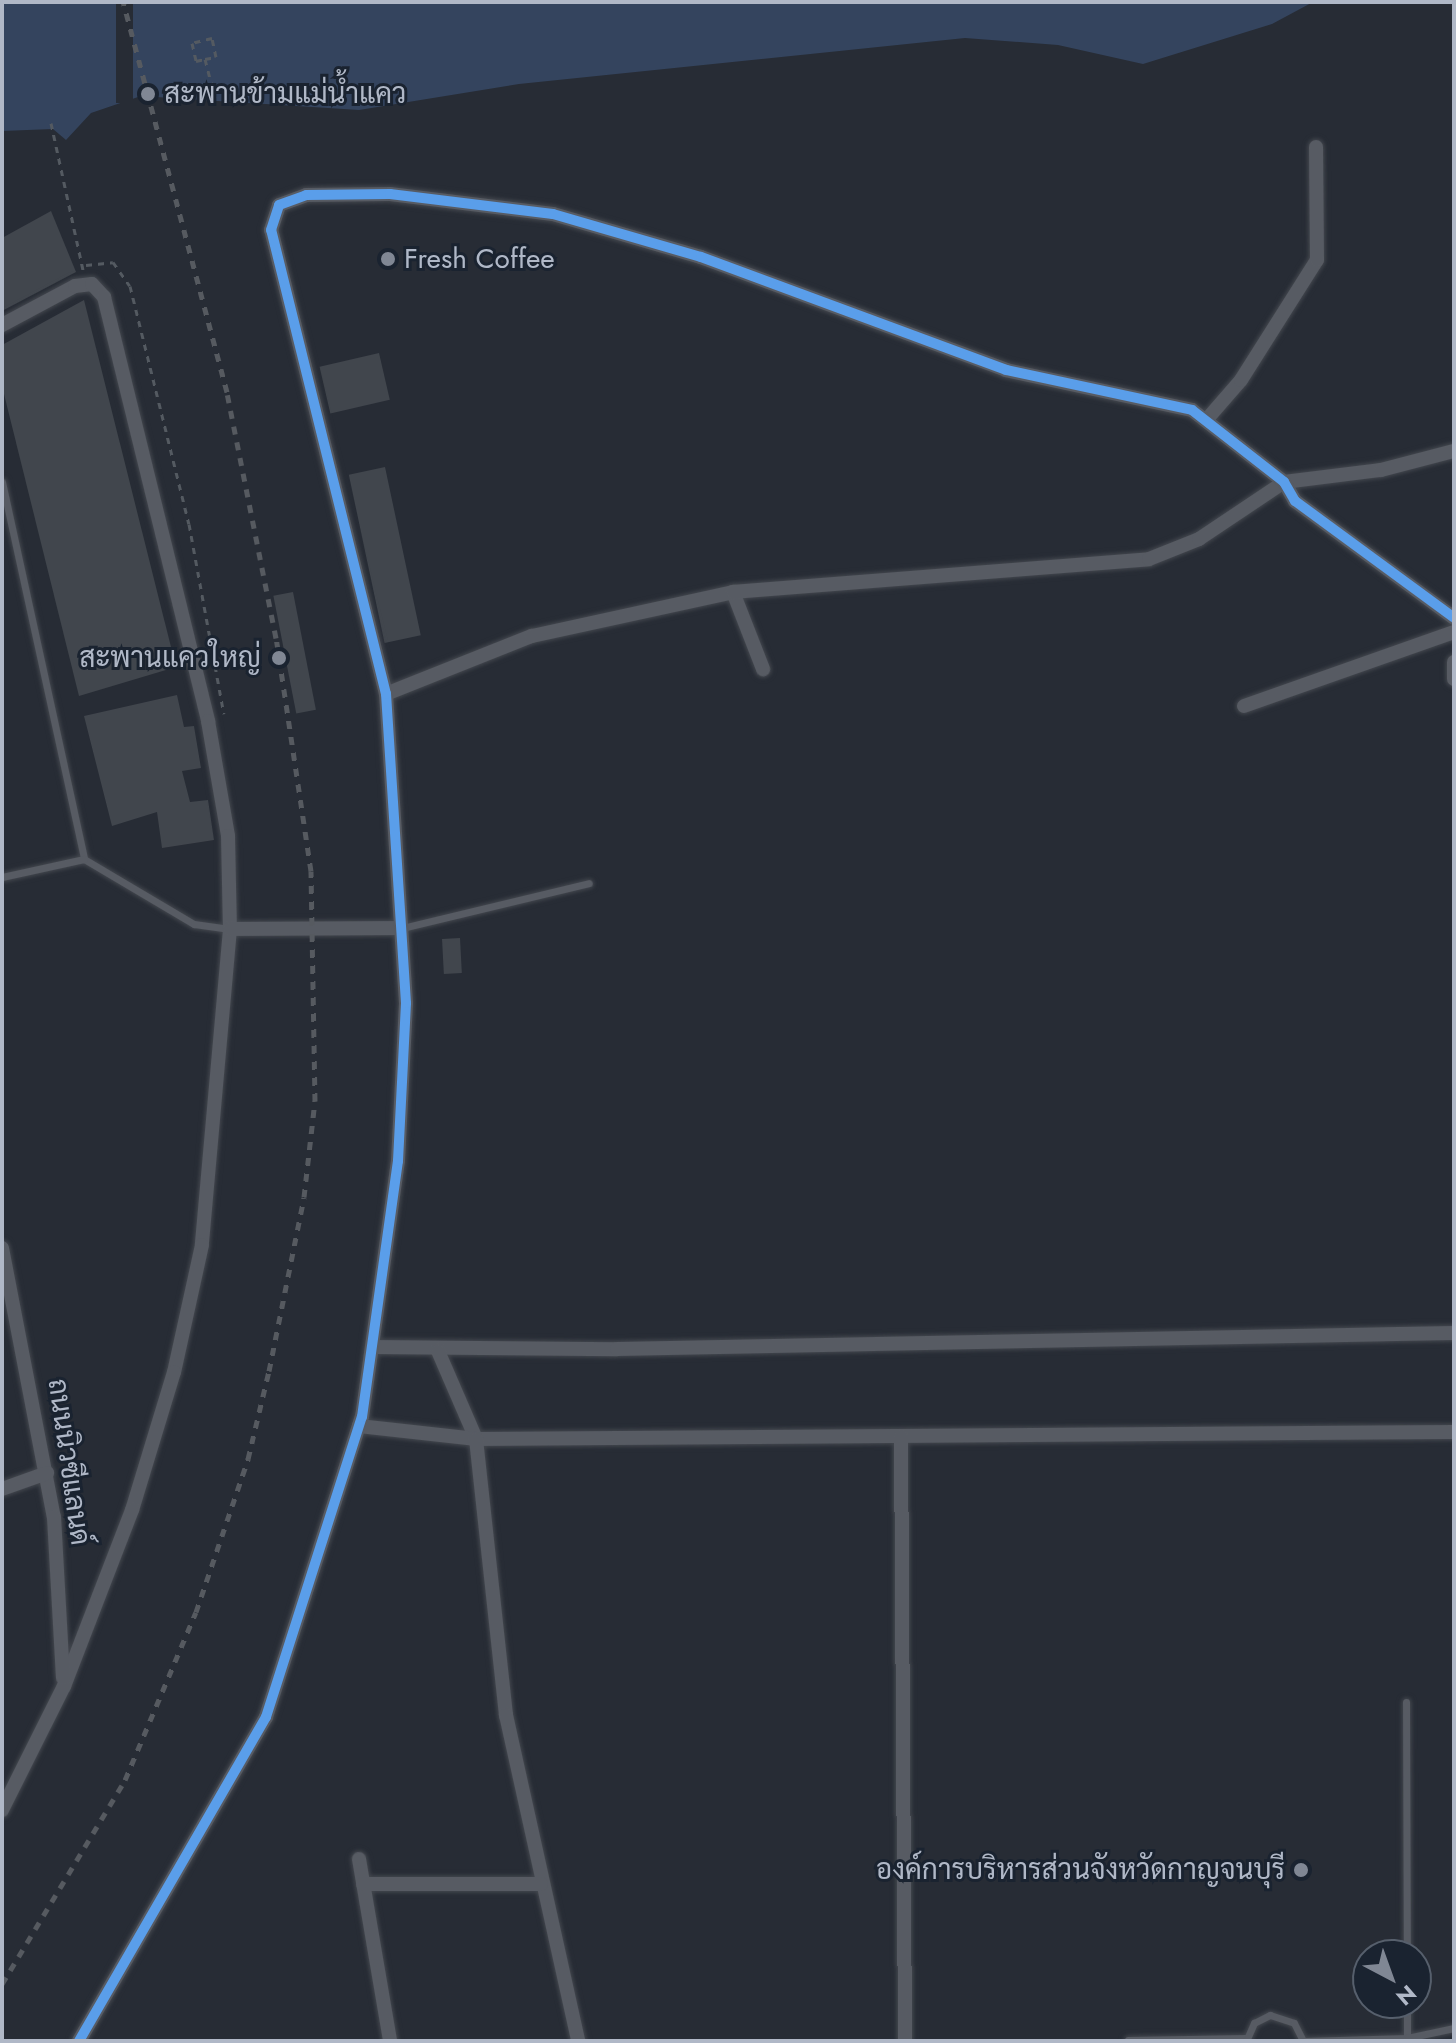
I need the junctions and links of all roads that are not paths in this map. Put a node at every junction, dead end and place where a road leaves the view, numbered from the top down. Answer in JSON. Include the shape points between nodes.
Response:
{"nodes":[{"id":1,"x":1316,"y":147,"type":"dead end"},
{"id":2,"x":2,"y":325,"type":"edge"},
{"id":3,"x":1208,"y":418,"type":"junction"},
{"id":4,"x":1454,"y":451,"type":"edge"},
{"id":5,"x":2,"y":482,"type":"edge"},
{"id":6,"x":1284,"y":482,"type":"junction"},
{"id":7,"x":733,"y":592,"type":"junction"},
{"id":8,"x":1454,"y":618,"type":"edge"},
{"id":9,"x":1454,"y":632,"type":"edge"},
{"id":10,"x":1454,"y":662,"type":"edge"},
{"id":11,"x":763,"y":669,"type":"dead end"},
{"id":12,"x":1454,"y":679,"type":"edge"},
{"id":13,"x":386,"y":694,"type":"junction"},
{"id":14,"x":1244,"y":706,"type":"dead end"},
{"id":15,"x":84,"y":859,"type":"junction"},
{"id":16,"x":2,"y":877,"type":"edge"},
{"id":17,"x":589,"y":883,"type":"dead end"},
{"id":18,"x":402,"y":928,"type":"junction"},
{"id":19,"x":230,"y":929,"type":"junction"},
{"id":20,"x":2,"y":1248,"type":"edge"},
{"id":21,"x":1454,"y":1333,"type":"edge"},
{"id":22,"x":372,"y":1347,"type":"junction"},
{"id":23,"x":438,"y":1351,"type":"junction"},
{"id":24,"x":359,"y":1426,"type":"junction"},
{"id":25,"x":1454,"y":1432,"type":"edge"},
{"id":26,"x":901,"y":1436,"type":"junction"},
{"id":27,"x":476,"y":1439,"type":"junction"},
{"id":28,"x":47,"y":1473,"type":"junction"},
{"id":29,"x":2,"y":1489,"type":"edge"},
{"id":30,"x":64,"y":1686,"type":"junction"},
{"id":31,"x":1406,"y":1702,"type":"dead end"},
{"id":32,"x":2,"y":1810,"type":"edge"},
{"id":33,"x":359,"y":1859,"type":"dead end"},
{"id":34,"x":363,"y":1884,"type":"junction"},
{"id":35,"x":541,"y":1884,"type":"junction"},
{"id":36,"x":1407,"y":1939,"type":"edge"},
{"id":37,"x":1407,"y":2019,"type":"edge"},
{"id":38,"x":1454,"y":2028,"type":"edge"},
{"id":39,"x":1407,"y":2038,"type":"junction"},
{"id":40,"x":1128,"y":2040,"type":"edge"},
{"id":41,"x":1246,"y":2040,"type":"edge"},
{"id":42,"x":79,"y":2041,"type":"edge"},
{"id":43,"x":390,"y":2041,"type":"edge"},
{"id":44,"x":578,"y":2041,"type":"edge"},
{"id":45,"x":905,"y":2041,"type":"edge"},
{"id":46,"x":1303,"y":2041,"type":"edge"}],
"edges":[{"from":1,"to":3,"type":"street","via":[[1317,260],[1241,380]]},
{"from":2,"to":19,"type":"street","via":[[75,286],[92,284],[104,297],[157,493],[208,721],[228,836]]},
{"from":3,"to":6,"type":"street"},
{"from":3,"to":13,"type":"street","via":[[1006,370],[701,257],[553,214],[390,194],[306,195],[279,205],[271,230]]},
{"from":4,"to":6,"type":"street","via":[[1366,472]]},
{"from":5,"to":15,"type":"lane"},
{"from":6,"to":7,"type":"street","via":[[1199,539],[1149,559]]},
{"from":6,"to":8,"type":"street","via":[[1295,501]]},
{"from":7,"to":11,"type":"street"},
{"from":7,"to":13,"type":"street","via":[[532,636]]},
{"from":9,"to":14,"type":"street"},
{"from":10,"to":12,"type":"street"},
{"from":13,"to":18,"type":"street"},
{"from":15,"to":16,"type":"lane"},
{"from":15,"to":19,"type":"lane","via":[[194,924]]},
{"from":17,"to":18,"type":"lane"},
{"from":18,"to":19,"type":"street"},
{"from":18,"to":22,"type":"street","via":[[406,1075]]},
{"from":19,"to":30,"type":"street","via":[[202,1245],[174,1372],[132,1510]]},
{"from":20,"to":28,"type":"street","name":"ถนนนิวซีแลนด์"},
{"from":21,"to":23,"type":"street"},
{"from":22,"to":23,"type":"street"},
{"from":22,"to":24,"type":"street"},
{"from":23,"to":27,"type":"street"},
{"from":24,"to":27,"type":"street"},
{"from":24,"to":42,"type":"street","via":[[266,1717]]},
{"from":25,"to":26,"type":"street"},
{"from":26,"to":27,"type":"street"},
{"from":26,"to":45,"type":"street"},
{"from":27,"to":35,"type":"street","via":[[506,1715]]},
{"from":28,"to":29,"type":"street"},
{"from":28,"to":30,"type":"street","name":"ถนนนิวซีแลนด์"},
{"from":30,"to":32,"type":"street"},
{"from":31,"to":36,"type":"lane"},
{"from":33,"to":34,"type":"street"},
{"from":34,"to":35,"type":"street"},
{"from":34,"to":43,"type":"street"},
{"from":35,"to":44,"type":"street"},
{"from":37,"to":39,"type":"lane"},
{"from":38,"to":39,"type":"lane"},
{"from":39,"to":46,"type":"lane"},
{"from":40,"to":41,"type":"lane"},
{"from":41,"to":46,"type":"lane","via":[[1262,2018],[1279,2015],[1294,2023]]}]}
